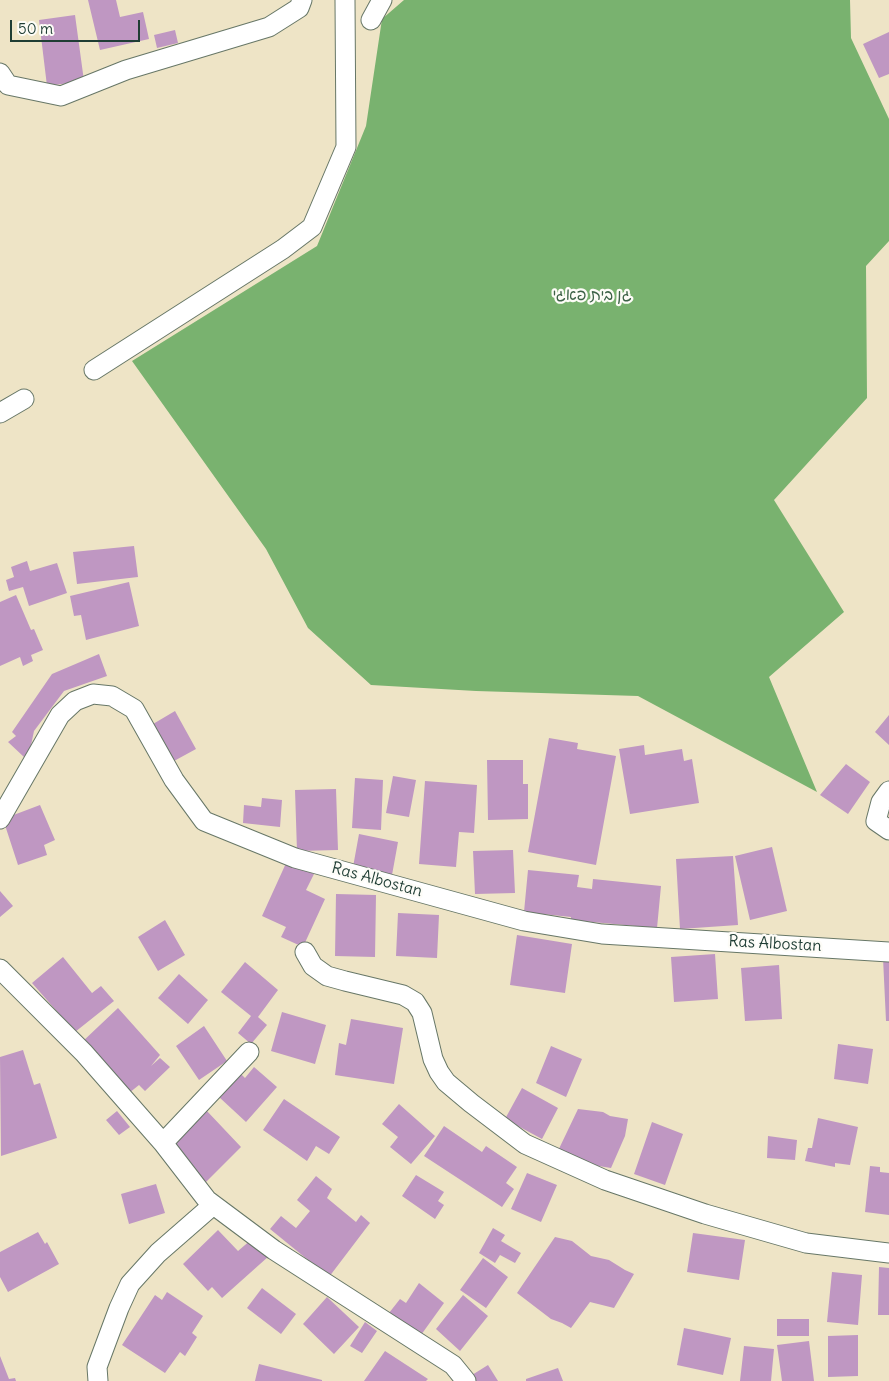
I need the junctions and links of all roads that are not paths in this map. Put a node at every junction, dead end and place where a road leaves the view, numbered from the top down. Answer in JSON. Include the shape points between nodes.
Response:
{"nodes":[{"id":1,"x":302,"y":0,"type":"edge"},
{"id":2,"x":345,"y":0,"type":"edge"},
{"id":3,"x":382,"y":0,"type":"edge"},
{"id":4,"x":371,"y":20,"type":"dead end"},
{"id":5,"x":0,"y":73,"type":"edge"},
{"id":6,"x":94,"y":370,"type":"dead end"},
{"id":7,"x":24,"y":399,"type":"dead end"},
{"id":8,"x":0,"y":413,"type":"edge"},
{"id":9,"x":889,"y":791,"type":"edge"},
{"id":10,"x":0,"y":819,"type":"edge"},
{"id":11,"x":889,"y":830,"type":"edge"},
{"id":12,"x":305,"y":952,"type":"dead end"},
{"id":13,"x":889,"y":952,"type":"edge"},
{"id":14,"x":0,"y":969,"type":"edge"},
{"id":15,"x":249,"y":1052,"type":"dead end"},
{"id":16,"x":162,"y":1143,"type":"junction"},
{"id":17,"x":213,"y":1205,"type":"junction"},
{"id":18,"x":889,"y":1252,"type":"edge"},
{"id":19,"x":98,"y":1381,"type":"edge"},
{"id":20,"x":466,"y":1381,"type":"edge"}],
"edges":[{"from":1,"to":5,"type":"street","via":[[299,8],[269,28],[126,70],[62,96],[8,85]]},
{"from":2,"to":6,"type":"street","via":[[346,147],[312,227]]},
{"from":3,"to":4,"type":"street"},
{"from":7,"to":8,"type":"street"},
{"from":9,"to":11,"type":"street","via":[[881,802],[876,821]]},
{"from":10,"to":13,"type":"street","name":"Ras Albostan","via":[[60,715],[75,702],[94,694],[112,696],[134,709],[174,780],[204,821],[295,858],[524,921],[602,934]]},
{"from":12,"to":18,"type":"street","via":[[313,966],[327,976],[403,995],[415,1002],[422,1013],[433,1059],[446,1082],[525,1144],[604,1180],[705,1214],[806,1243]]},
{"from":14,"to":16,"type":"street","via":[[84,1054]]},
{"from":15,"to":16,"type":"street"},
{"from":16,"to":17,"type":"street"},
{"from":17,"to":19,"type":"street","via":[[158,1253],[130,1284],[97,1367]]},
{"from":17,"to":20,"type":"street","via":[[274,1250],[453,1365]]}]}
